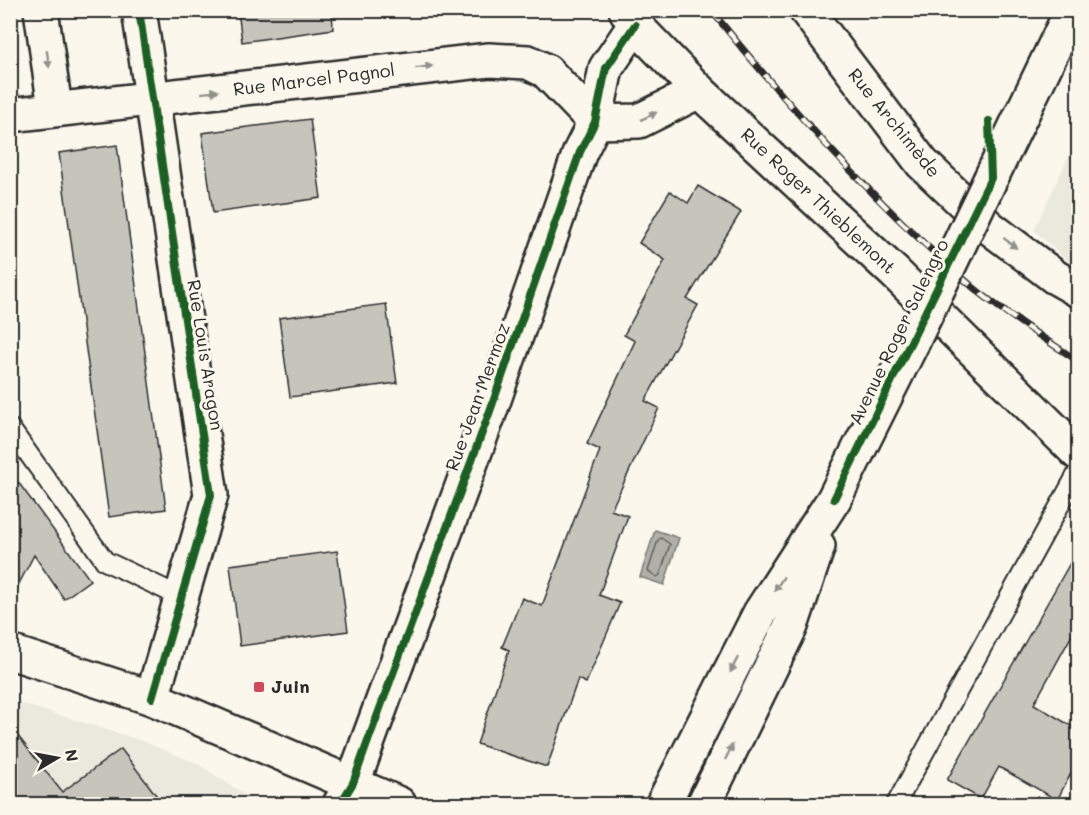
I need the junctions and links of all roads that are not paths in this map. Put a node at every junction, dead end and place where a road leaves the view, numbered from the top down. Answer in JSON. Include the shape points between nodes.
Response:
{"nodes":[{"id":1,"x":41,"y":10,"type":"edge"},
{"id":2,"x":139,"y":10,"type":"edge"},
{"id":3,"x":806,"y":10,"type":"edge"},
{"id":4,"x":1072,"y":10,"type":"edge"},
{"id":5,"x":631,"y":18,"type":"edge"},
{"id":6,"x":699,"y":91,"type":"junction"},
{"id":7,"x":152,"y":99,"type":"junction"},
{"id":8,"x":55,"y":108,"type":"junction"},
{"id":9,"x":10,"y":115,"type":"edge"},
{"id":10,"x":595,"y":122,"type":"junction"},
{"id":11,"x":1078,"y":290,"type":"edge"},
{"id":12,"x":10,"y":428,"type":"edge"},
{"id":13,"x":1078,"y":453,"type":"edge"},
{"id":14,"x":1078,"y":472,"type":"edge"},
{"id":15,"x":834,"y":499,"type":"junction"},
{"id":16,"x":181,"y":597,"type":"junction"},
{"id":17,"x":10,"y":652,"type":"edge"},
{"id":18,"x":152,"y":698,"type":"junction"},
{"id":19,"x":347,"y":794,"type":"edge"},
{"id":20,"x":399,"y":804,"type":"edge"},
{"id":21,"x":663,"y":804,"type":"edge"},
{"id":22,"x":704,"y":804,"type":"edge"},
{"id":23,"x":896,"y":804,"type":"edge"}],
"edges":[{"from":1,"to":8,"type":"street","one_way":true},
{"from":2,"to":7,"type":"street","name":"Rue Louis Aragon"},
{"from":3,"to":11,"type":"street","name":"Rue Archimède","one_way":true,"via":[[922,163],[989,227],[1054,277]]},
{"from":4,"to":15,"type":"street","name":"Avenue Roger Salengro","bridge":true},
{"from":5,"to":6,"type":"street","name":"Rue Roger Thieblemont"},
{"from":5,"to":10,"type":"street","name":"Rue Jean Mermoz","via":[[606,68]]},
{"from":10,"to":6,"type":"street","one_way":true,"via":[[639,121]]},
{"from":6,"to":13,"type":"street","name":"Rue Roger Thieblemont","via":[[895,273]]},
{"from":7,"to":8,"type":"street","name":"Rue Marcel Pagnol"},
{"from":7,"to":10,"type":"street","name":"Rue Marcel Pagnol","one_way":true,"via":[[499,60],[528,62],[546,71]]},
{"from":7,"to":16,"type":"street","name":"Rue Louis Aragon","via":[[211,495]]},
{"from":8,"to":9,"type":"street","name":"Rue Marcel Pagnol"},
{"from":10,"to":19,"type":"street","name":"Rue Jean Mermoz","via":[[580,152],[490,411]]},
{"from":12,"to":16,"type":"lane","via":[[105,561]]},
{"from":14,"to":23,"type":"lane"},
{"from":15,"to":21,"type":"street","name":"Avenue Roger Salengro","one_way":true,"via":[[760,613]]},
{"from":22,"to":15,"type":"street","name":"Avenue Roger Salengro","one_way":true,"via":[[791,626]]},
{"from":16,"to":18,"type":"street","name":"Rue Louis Aragon"},
{"from":17,"to":18,"type":"street"},
{"from":18,"to":19,"type":"street"},
{"from":19,"to":20,"type":"street"}]}
